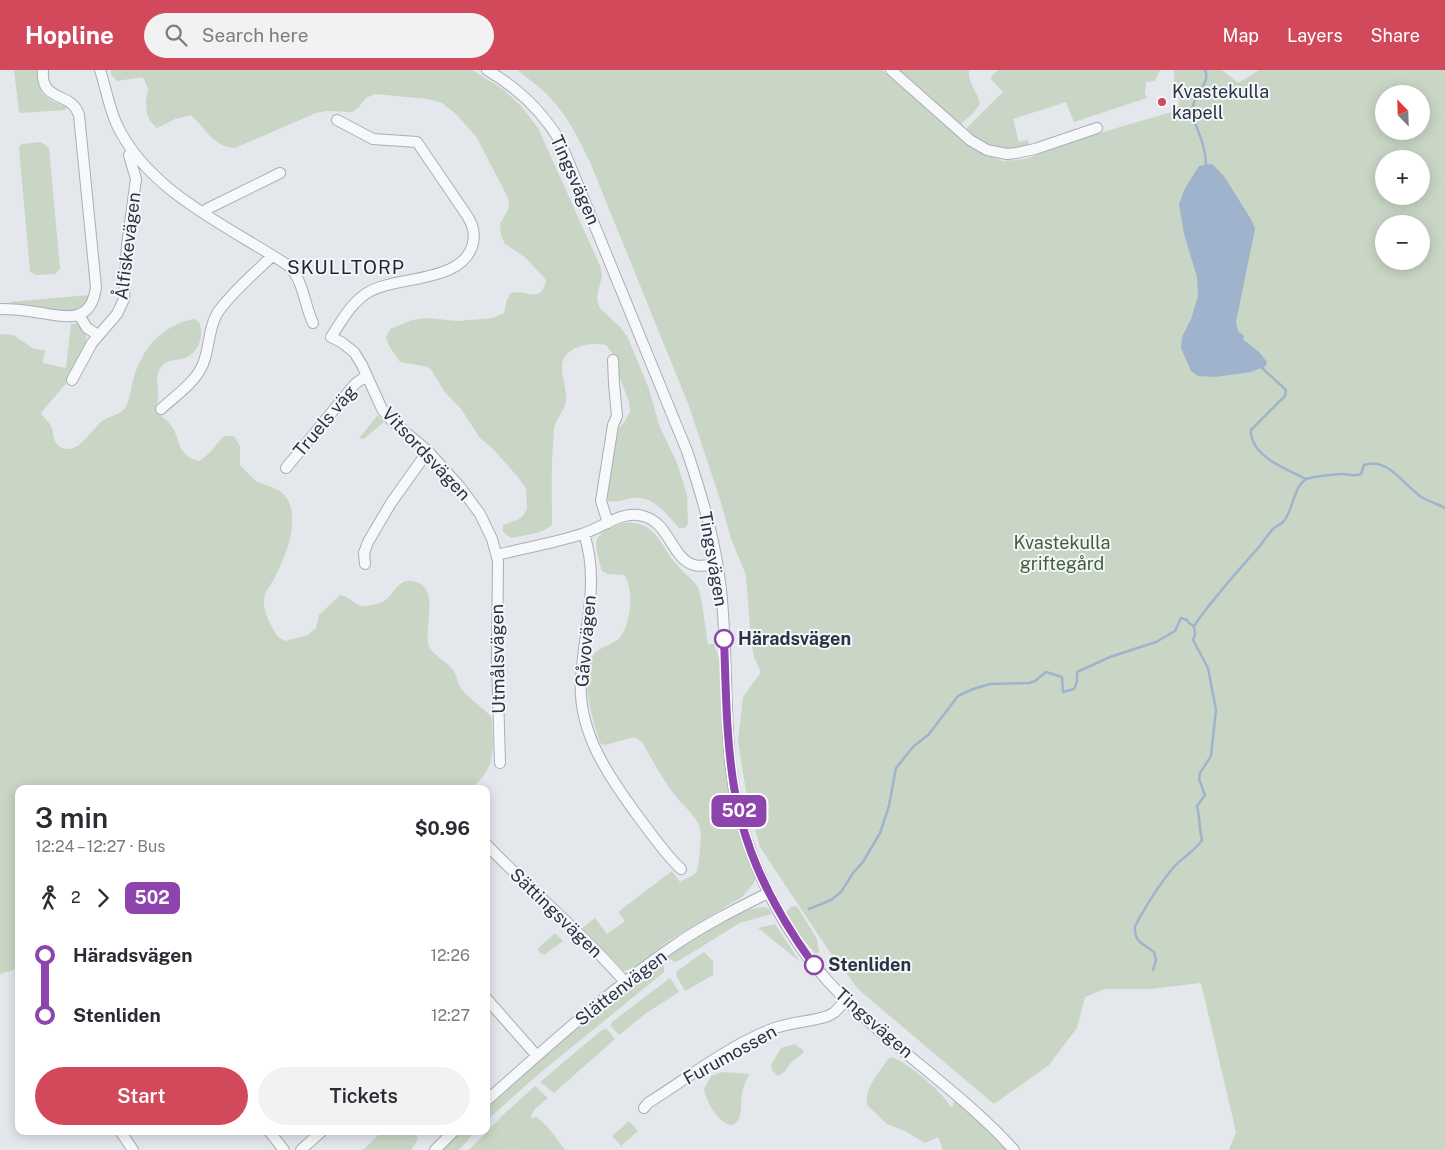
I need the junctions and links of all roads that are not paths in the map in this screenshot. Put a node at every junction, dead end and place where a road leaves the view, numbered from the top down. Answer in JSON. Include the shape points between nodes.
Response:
{"nodes":[{"id":1,"x":43,"y":70,"type":"edge"},
{"id":2,"x":100,"y":70,"type":"edge"},
{"id":3,"x":487,"y":70,"type":"edge"},
{"id":4,"x":891,"y":70,"type":"edge"},
{"id":5,"x":337,"y":120,"type":"dead end"},
{"id":6,"x":1096,"y":128,"type":"dead end"},
{"id":7,"x":132,"y":150,"type":"junction"},
{"id":8,"x":280,"y":173,"type":"dead end"},
{"id":9,"x":204,"y":213,"type":"junction"},
{"id":10,"x":272,"y":256,"type":"junction"},
{"id":11,"x":0,"y":309,"type":"edge"},
{"id":12,"x":79,"y":315,"type":"junction"},
{"id":13,"x":313,"y":322,"type":"dead end"},
{"id":14,"x":98,"y":335,"type":"junction"},
{"id":15,"x":613,"y":360,"type":"dead end"},
{"id":16,"x":366,"y":376,"type":"junction"},
{"id":17,"x":72,"y":380,"type":"dead end"},
{"id":18,"x":161,"y":409,"type":"dead end"},
{"id":19,"x":428,"y":451,"type":"junction"},
{"id":20,"x":286,"y":468,"type":"dead end"},
{"id":21,"x":608,"y":522,"type":"junction"},
{"id":22,"x":584,"y":534,"type":"junction"},
{"id":23,"x":497,"y":556,"type":"junction"},
{"id":24,"x":365,"y":564,"type":"dead end"},
{"id":25,"x":717,"y":564,"type":"junction"},
{"id":26,"x":500,"y":764,"type":"dead end"},
{"id":27,"x":490,"y":848,"type":"edge"},
{"id":28,"x":680,"y":869,"type":"dead end"},
{"id":29,"x":768,"y":893,"type":"junction"},
{"id":30,"x":624,"y":982,"type":"junction"},
{"id":31,"x":846,"y":1000,"type":"junction"},
{"id":32,"x":490,"y":1003,"type":"edge"},
{"id":33,"x":537,"y":1056,"type":"junction"},
{"id":34,"x":490,"y":1097,"type":"edge"},
{"id":35,"x":644,"y":1108,"type":"dead end"},
{"id":36,"x":123,"y":1135,"type":"edge"},
{"id":37,"x":272,"y":1135,"type":"edge"},
{"id":38,"x":318,"y":1135,"type":"edge"},
{"id":39,"x":446,"y":1135,"type":"edge"},
{"id":40,"x":133,"y":1150,"type":"edge"},
{"id":41,"x":284,"y":1150,"type":"edge"},
{"id":42,"x":301,"y":1150,"type":"edge"},
{"id":43,"x":435,"y":1150,"type":"edge"},
{"id":44,"x":1014,"y":1150,"type":"edge"}],
"edges":[{"from":1,"to":12,"type":"street","via":[[48,91],[74,104],[80,119],[96,287],[90,305]]},
{"from":2,"to":7,"type":"street","via":[[117,125]]},
{"from":3,"to":25,"type":"street","name":"Tingsvägen","via":[[526,99],[553,130],[566,154],[687,451]]},
{"from":4,"to":6,"type":"street","via":[[970,140],[988,150],[1016,153]]},
{"from":5,"to":16,"type":"street","name":"Vitsordsvägen","via":[[373,139],[417,142],[472,224],[474,236],[468,255],[457,264],[430,276],[382,286],[353,305],[330,337],[354,352]]},
{"from":7,"to":9,"type":"street","via":[[148,169]]},
{"from":7,"to":14,"type":"street","name":"Ålfiskevägen","via":[[129,155],[135,171],[136,189],[130,211],[124,299],[117,314]]},
{"from":8,"to":9,"type":"street"},
{"from":9,"to":10,"type":"street"},
{"from":10,"to":13,"type":"street","via":[[295,272]]},
{"from":10,"to":18,"type":"street","via":[[218,313],[201,369]]},
{"from":11,"to":12,"type":"street","via":[[66,317]]},
{"from":12,"to":14,"type":"street","via":[[87,328]]},
{"from":14,"to":17,"type":"street","name":"Ålfiskevägen"},
{"from":15,"to":21,"type":"street","via":[[617,416],[601,501]]},
{"from":16,"to":19,"type":"street","name":"Vitsordsvägen","via":[[382,409]]},
{"from":16,"to":20,"type":"street","name":"Truels väg","via":[[355,384]]},
{"from":19,"to":23,"type":"street","name":"Vitsordsvägen","via":[[480,514]]},
{"from":19,"to":24,"type":"street","via":[[368,542]]},
{"from":21,"to":22,"type":"street"},
{"from":21,"to":25,"type":"street","via":[[626,515],[644,516],[658,524],[684,560],[701,566]]},
{"from":22,"to":23,"type":"street"},
{"from":22,"to":28,"type":"street","name":"Gåvovägen","via":[[592,579],[581,680],[592,743],[614,784]]},
{"from":23,"to":26,"type":"street","name":"Utmålsvägen"},
{"from":25,"to":29,"type":"street","name":"Tingsvägen","via":[[723,610],[734,789],[750,848]]},
{"from":27,"to":30,"type":"street","name":"Sättingsvägen"},
{"from":29,"to":30,"type":"street","name":"Slättenvägen","via":[[690,935]]},
{"from":29,"to":31,"type":"street","name":"Tingsvägen","via":[[803,951]]},
{"from":30,"to":33,"type":"street","name":"Slättenvägen"},
{"from":31,"to":35,"type":"street","name":"Furumossen","via":[[828,1016],[781,1026],[741,1044]]},
{"from":31,"to":44,"type":"street","name":"Tingsvägen","via":[[979,1114]]},
{"from":32,"to":33,"type":"street"},
{"from":33,"to":34,"type":"street","name":"Slättenvägen"},
{"from":36,"to":40,"type":"street"},
{"from":37,"to":41,"type":"street"},
{"from":38,"to":42,"type":"street"},
{"from":39,"to":43,"type":"street"}]}
